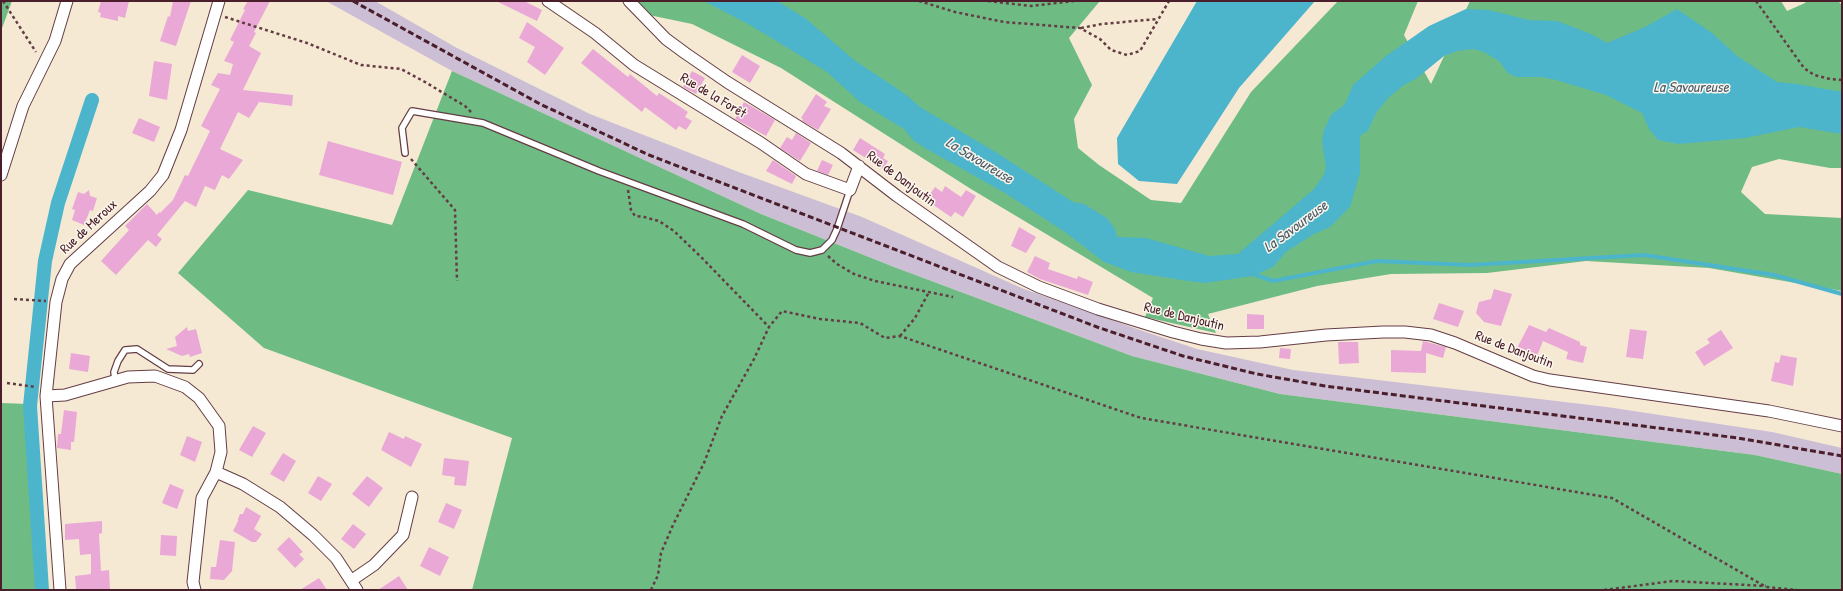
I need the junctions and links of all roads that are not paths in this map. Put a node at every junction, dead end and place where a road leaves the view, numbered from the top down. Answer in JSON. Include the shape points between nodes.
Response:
{"nodes":[{"id":1,"x":67,"y":1,"type":"edge"},
{"id":2,"x":219,"y":1,"type":"edge"},
{"id":3,"x":548,"y":1,"type":"edge"},
{"id":4,"x":629,"y":1,"type":"edge"},
{"id":5,"x":405,"y":152,"type":"road end"},
{"id":6,"x":859,"y":166,"type":"junction"},
{"id":7,"x":1,"y":175,"type":"edge"},
{"id":8,"x":850,"y":190,"type":"junction"},
{"id":9,"x":199,"y":364,"type":"dead end"},
{"id":10,"x":115,"y":380,"type":"junction"},
{"id":11,"x":46,"y":396,"type":"junction"},
{"id":12,"x":1842,"y":426,"type":"edge"},
{"id":13,"x":216,"y":472,"type":"junction"},
{"id":14,"x":412,"y":497,"type":"dead end"},
{"id":15,"x":354,"y":585,"type":"edge"},
{"id":16,"x":60,"y":590,"type":"edge"},
{"id":17,"x":195,"y":590,"type":"edge"}],
"edges":[{"from":1,"to":7,"type":"street","via":[[55,42],[23,106]]},
{"from":2,"to":11,"type":"street","name":"Rue de Meroux","via":[[181,130],[163,174],[150,191],[70,264],[62,280],[56,302]]},
{"from":3,"to":8,"type":"street","name":"Rue de la Forêt","via":[[653,78],[761,142],[806,174]]},
{"from":4,"to":6,"type":"street","name":"Rue de Danjoutin","via":[[685,53]]},
{"from":5,"to":8,"type":"lane","via":[[402,128],[412,111],[483,123],[627,182],[743,224],[796,250],[810,253],[822,250],[835,234]]},
{"from":6,"to":8,"type":"street"},
{"from":6,"to":12,"type":"street","name":"Rue de Danjoutin","via":[[897,196],[1016,277],[1079,302],[1173,332],[1214,342],[1232,343],[1360,333],[1419,334],[1455,343],[1533,376],[1550,380],[1769,411]]},
{"from":9,"to":10,"type":"lane","via":[[192,370],[168,369],[137,349],[125,350],[114,372]]},
{"from":10,"to":11,"type":"street","via":[[65,395]]},
{"from":10,"to":13,"type":"street","via":[[155,376],[185,387],[199,398],[219,426],[221,452]]},
{"from":11,"to":16,"type":"street","name":"Rue de Meroux"},
{"from":13,"to":15,"type":"street","via":[[243,484],[280,508],[336,558]]},
{"from":13,"to":17,"type":"street","via":[[202,498],[193,582]]},
{"from":14,"to":15,"type":"street","via":[[403,535]]}]}
